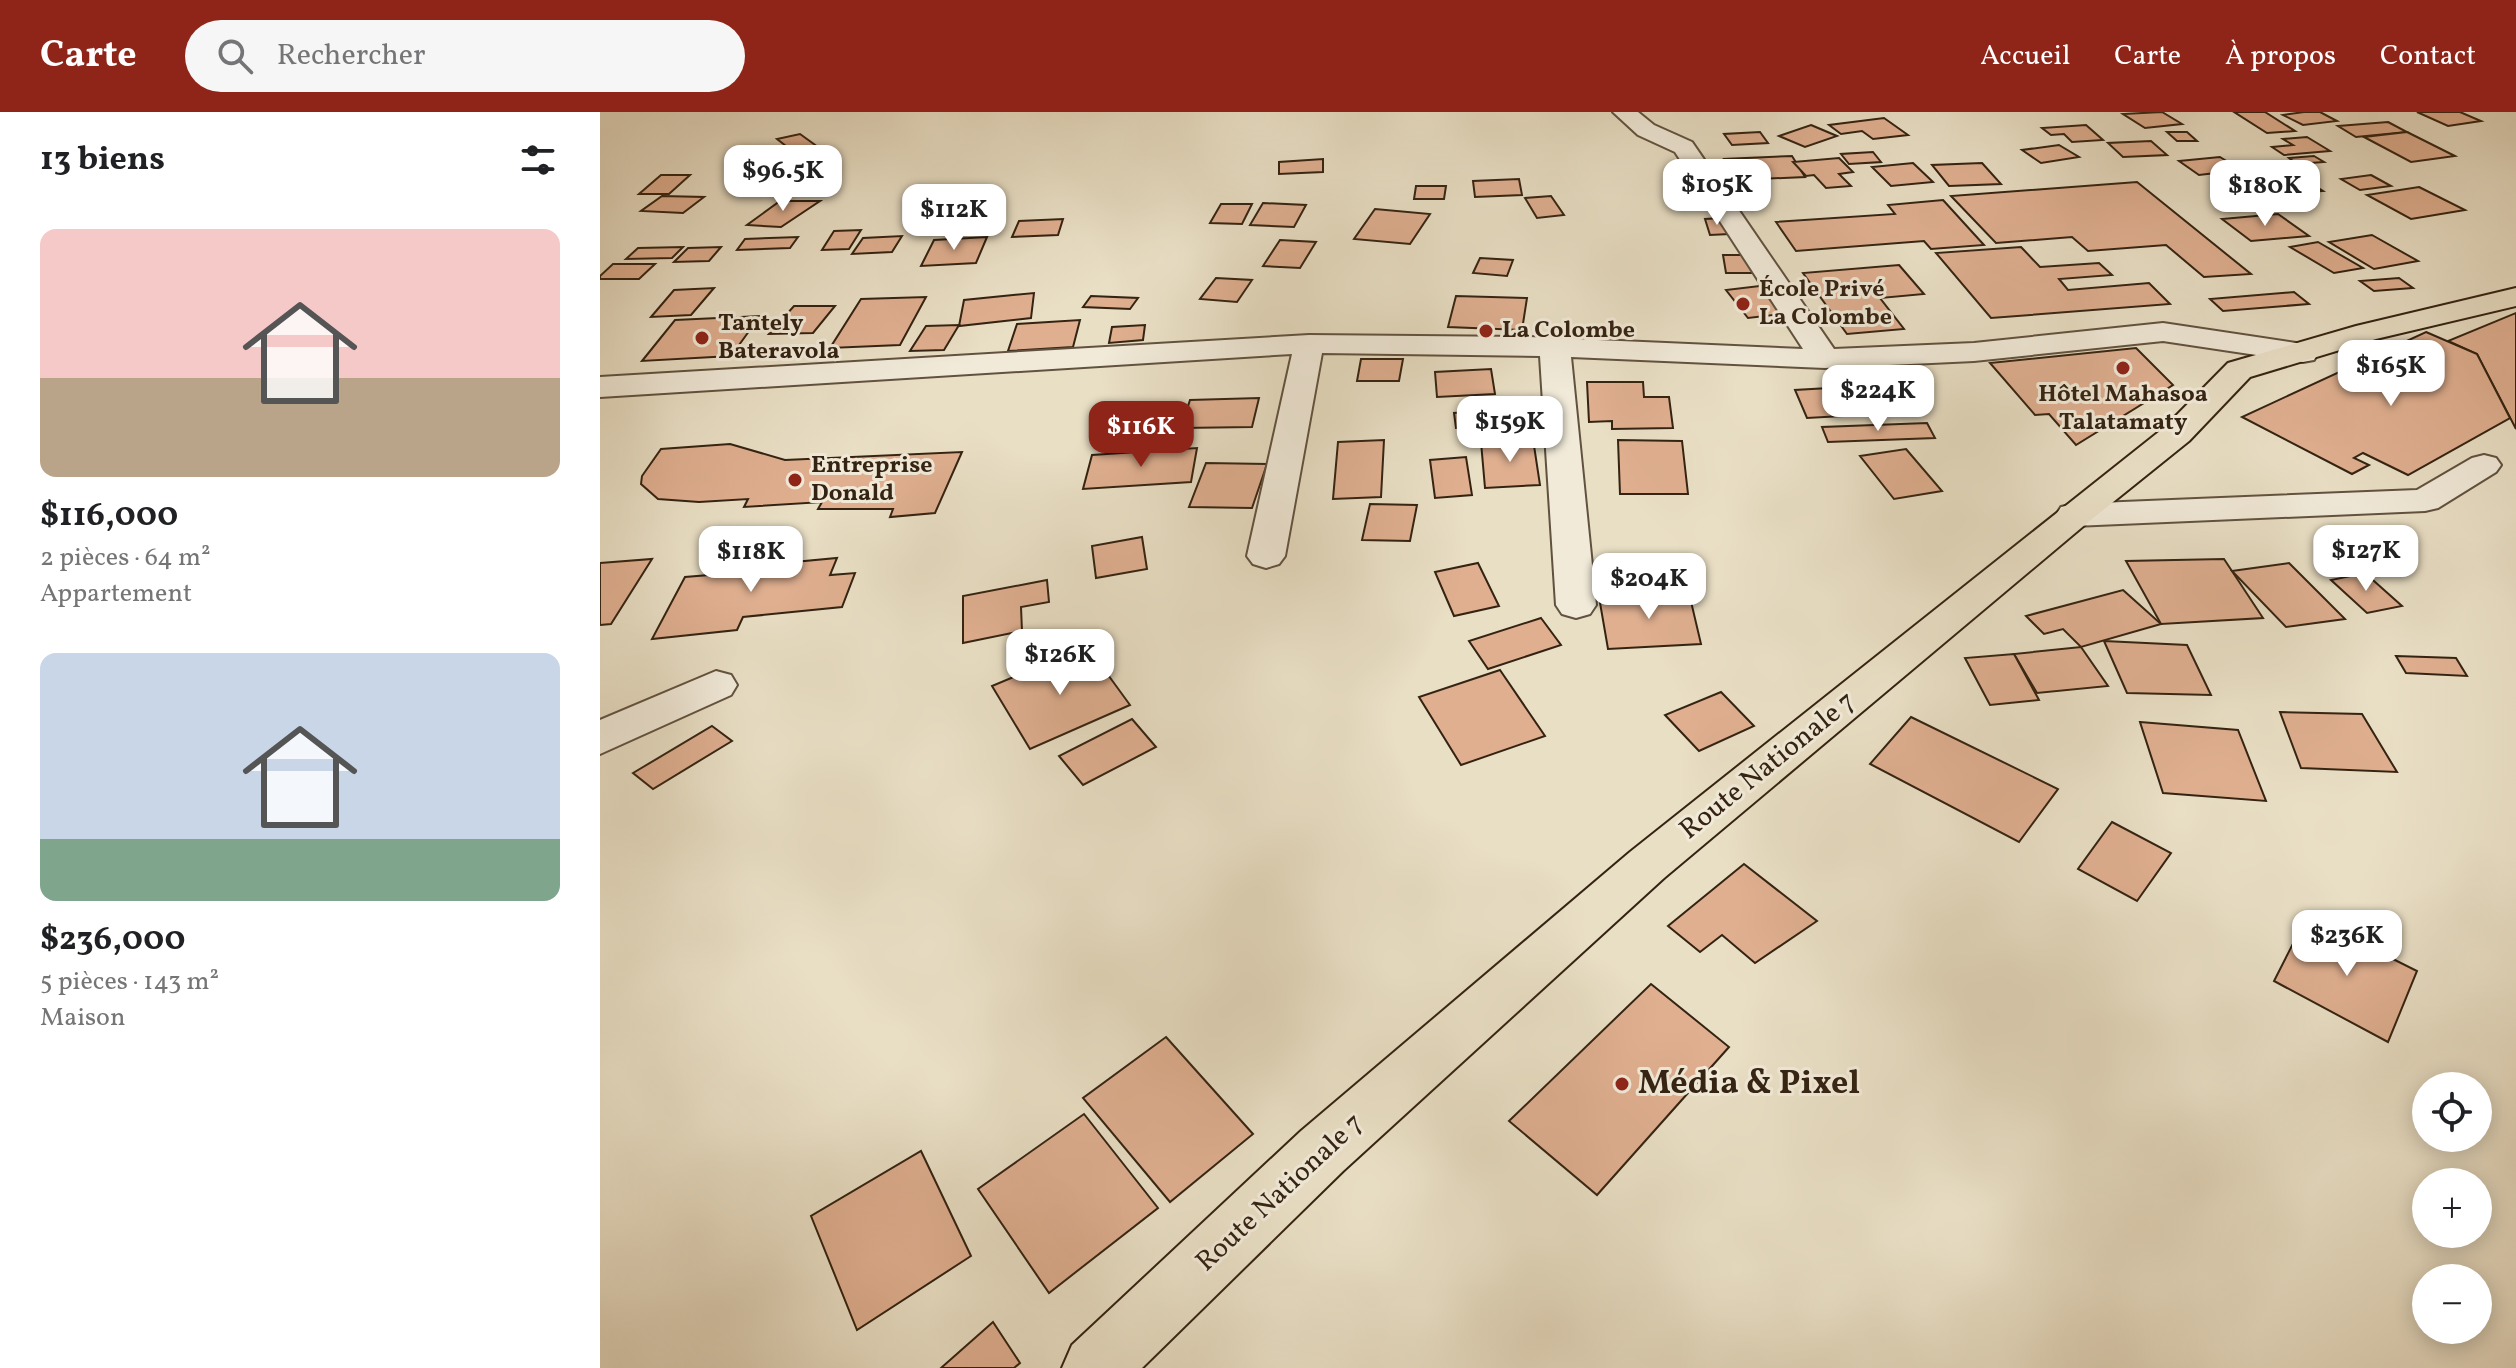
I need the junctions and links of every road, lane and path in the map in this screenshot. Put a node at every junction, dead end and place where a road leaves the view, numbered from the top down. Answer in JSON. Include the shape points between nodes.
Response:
{"nodes":[{"id":1,"x":1624,"y":112,"type":"edge"},
{"id":2,"x":2516,"y":297,"type":"edge"},
{"id":3,"x":1309,"y":344,"type":"junction"},
{"id":4,"x":1555,"y":347,"type":"junction"},
{"id":5,"x":2303,"y":353,"type":"junction"},
{"id":6,"x":1825,"y":359,"type":"junction"},
{"id":7,"x":600,"y":387,"type":"edge"},
{"id":8,"x":2484,"y":465,"type":"dead end"},
{"id":9,"x":2074,"y":515,"type":"junction"},
{"id":10,"x":1266,"y":556,"type":"dead end"},
{"id":11,"x":1576,"y":605,"type":"dead end"},
{"id":12,"x":716,"y":685,"type":"dead end"},
{"id":13,"x":600,"y":738,"type":"edge"},
{"id":14,"x":1095,"y":1368,"type":"edge"}],
"edges":[{"from":1,"to":6,"type":"street","via":[[1646,130],[1684,147]]},
{"from":2,"to":5,"type":"main road","name":"Route Nationale 7","via":[[2367,332]]},
{"from":3,"to":4,"type":"street"},
{"from":3,"to":7,"type":"street"},
{"from":3,"to":10,"type":"street"},
{"from":4,"to":6,"type":"street"},
{"from":4,"to":11,"type":"street"},
{"from":5,"to":6,"type":"street","via":[[2163,332],[1974,352]]},
{"from":5,"to":9,"type":"main road","name":"Route Nationale 7","via":[[2239,370],[2177,434]]},
{"from":8,"to":9,"type":"street","via":[[2425,500]]},
{"from":9,"to":14,"type":"main road","name":"Route Nationale 7","via":[[1647,865],[1322,1151]]},
{"from":12,"to":13,"type":"street"}]}
